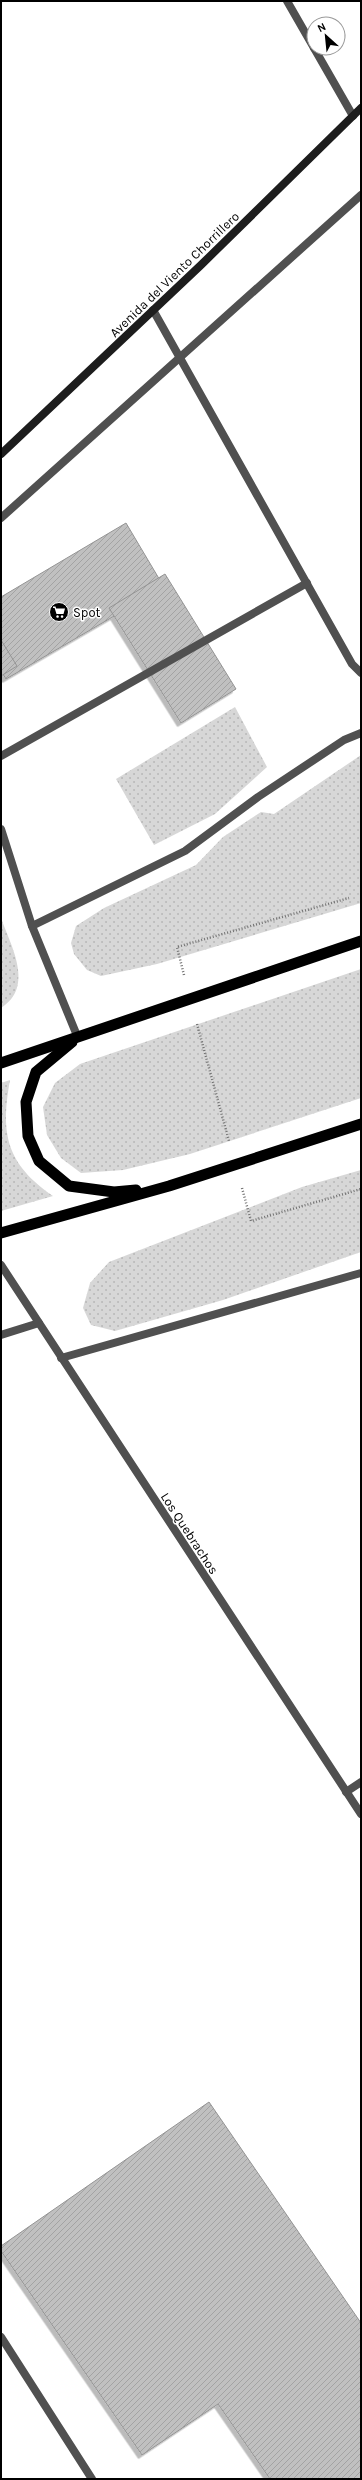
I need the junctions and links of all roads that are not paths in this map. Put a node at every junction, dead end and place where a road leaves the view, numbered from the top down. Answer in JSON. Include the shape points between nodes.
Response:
{"nodes":[{"id":1,"x":287,"y":1,"type":"edge"},
{"id":2,"x":306,"y":34,"type":"edge"},
{"id":3,"x":319,"y":56,"type":"edge"},
{"id":4,"x":361,"y":108,"type":"edge"},
{"id":5,"x":353,"y":116,"type":"junction"},
{"id":6,"x":361,"y":195,"type":"edge"},
{"id":7,"x":153,"y":310,"type":"junction"},
{"id":8,"x":180,"y":358,"type":"junction"},
{"id":9,"x":1,"y":454,"type":"edge"},
{"id":10,"x":1,"y":518,"type":"edge"},
{"id":11,"x":307,"y":583,"type":"junction"},
{"id":12,"x":361,"y":673,"type":"edge"},
{"id":13,"x":361,"y":733,"type":"edge"},
{"id":14,"x":1,"y":756,"type":"edge"},
{"id":15,"x":1,"y":829,"type":"edge"},
{"id":16,"x":32,"y":926,"type":"junction"},
{"id":17,"x":361,"y":942,"type":"edge"},
{"id":18,"x":78,"y":1038,"type":"junction"},
{"id":19,"x":1,"y":1063,"type":"edge"},
{"id":20,"x":361,"y":1124,"type":"edge"},
{"id":21,"x":169,"y":1186,"type":"junction"},
{"id":22,"x":1,"y":1233,"type":"edge"},
{"id":23,"x":1,"y":1265,"type":"edge"},
{"id":24,"x":361,"y":1273,"type":"edge"},
{"id":25,"x":39,"y":1323,"type":"junction"},
{"id":26,"x":1,"y":1335,"type":"edge"},
{"id":27,"x":61,"y":1358,"type":"junction"},
{"id":28,"x":361,"y":1782,"type":"edge"},
{"id":29,"x":346,"y":1792,"type":"junction"},
{"id":30,"x":361,"y":1814,"type":"edge"},
{"id":31,"x":1,"y":2337,"type":"edge"},
{"id":32,"x":92,"y":2479,"type":"edge"}],
"edges":[{"from":1,"to":2,"type":"street"},
{"from":3,"to":5,"type":"street"},
{"from":4,"to":5,"type":"main road","name":"Avenida del Viento Chorrillero"},
{"from":5,"to":7,"type":"main road","name":"Avenida del Viento Chorrillero"},
{"from":6,"to":8,"type":"street"},
{"from":7,"to":8,"type":"street"},
{"from":7,"to":9,"type":"main road","name":"Avenida del Viento Chorrillero"},
{"from":8,"to":10,"type":"street"},
{"from":8,"to":11,"type":"street"},
{"from":11,"to":12,"type":"street","via":[[352,664]]},
{"from":11,"to":14,"type":"street"},
{"from":13,"to":16,"type":"street","via":[[344,740],[258,797],[185,851]]},
{"from":15,"to":16,"type":"street"},
{"from":16,"to":18,"type":"street"},
{"from":17,"to":18,"type":"highway"},
{"from":18,"to":19,"type":"highway"},
{"from":18,"to":21,"type":"highway","via":[[36,1072],[26,1102],[28,1136],[39,1161],[69,1186],[114,1192]]},
{"from":20,"to":21,"type":"highway"},
{"from":21,"to":22,"type":"highway"},
{"from":23,"to":25,"type":"street","name":"Los Quebrachos"},
{"from":24,"to":27,"type":"street"},
{"from":25,"to":26,"type":"street"},
{"from":25,"to":27,"type":"street","name":"Los Quebrachos"},
{"from":27,"to":29,"type":"street","name":"Los Quebrachos"},
{"from":28,"to":29,"type":"street"},
{"from":29,"to":30,"type":"street","name":"Los Quebrachos"},
{"from":31,"to":32,"type":"street"}]}
